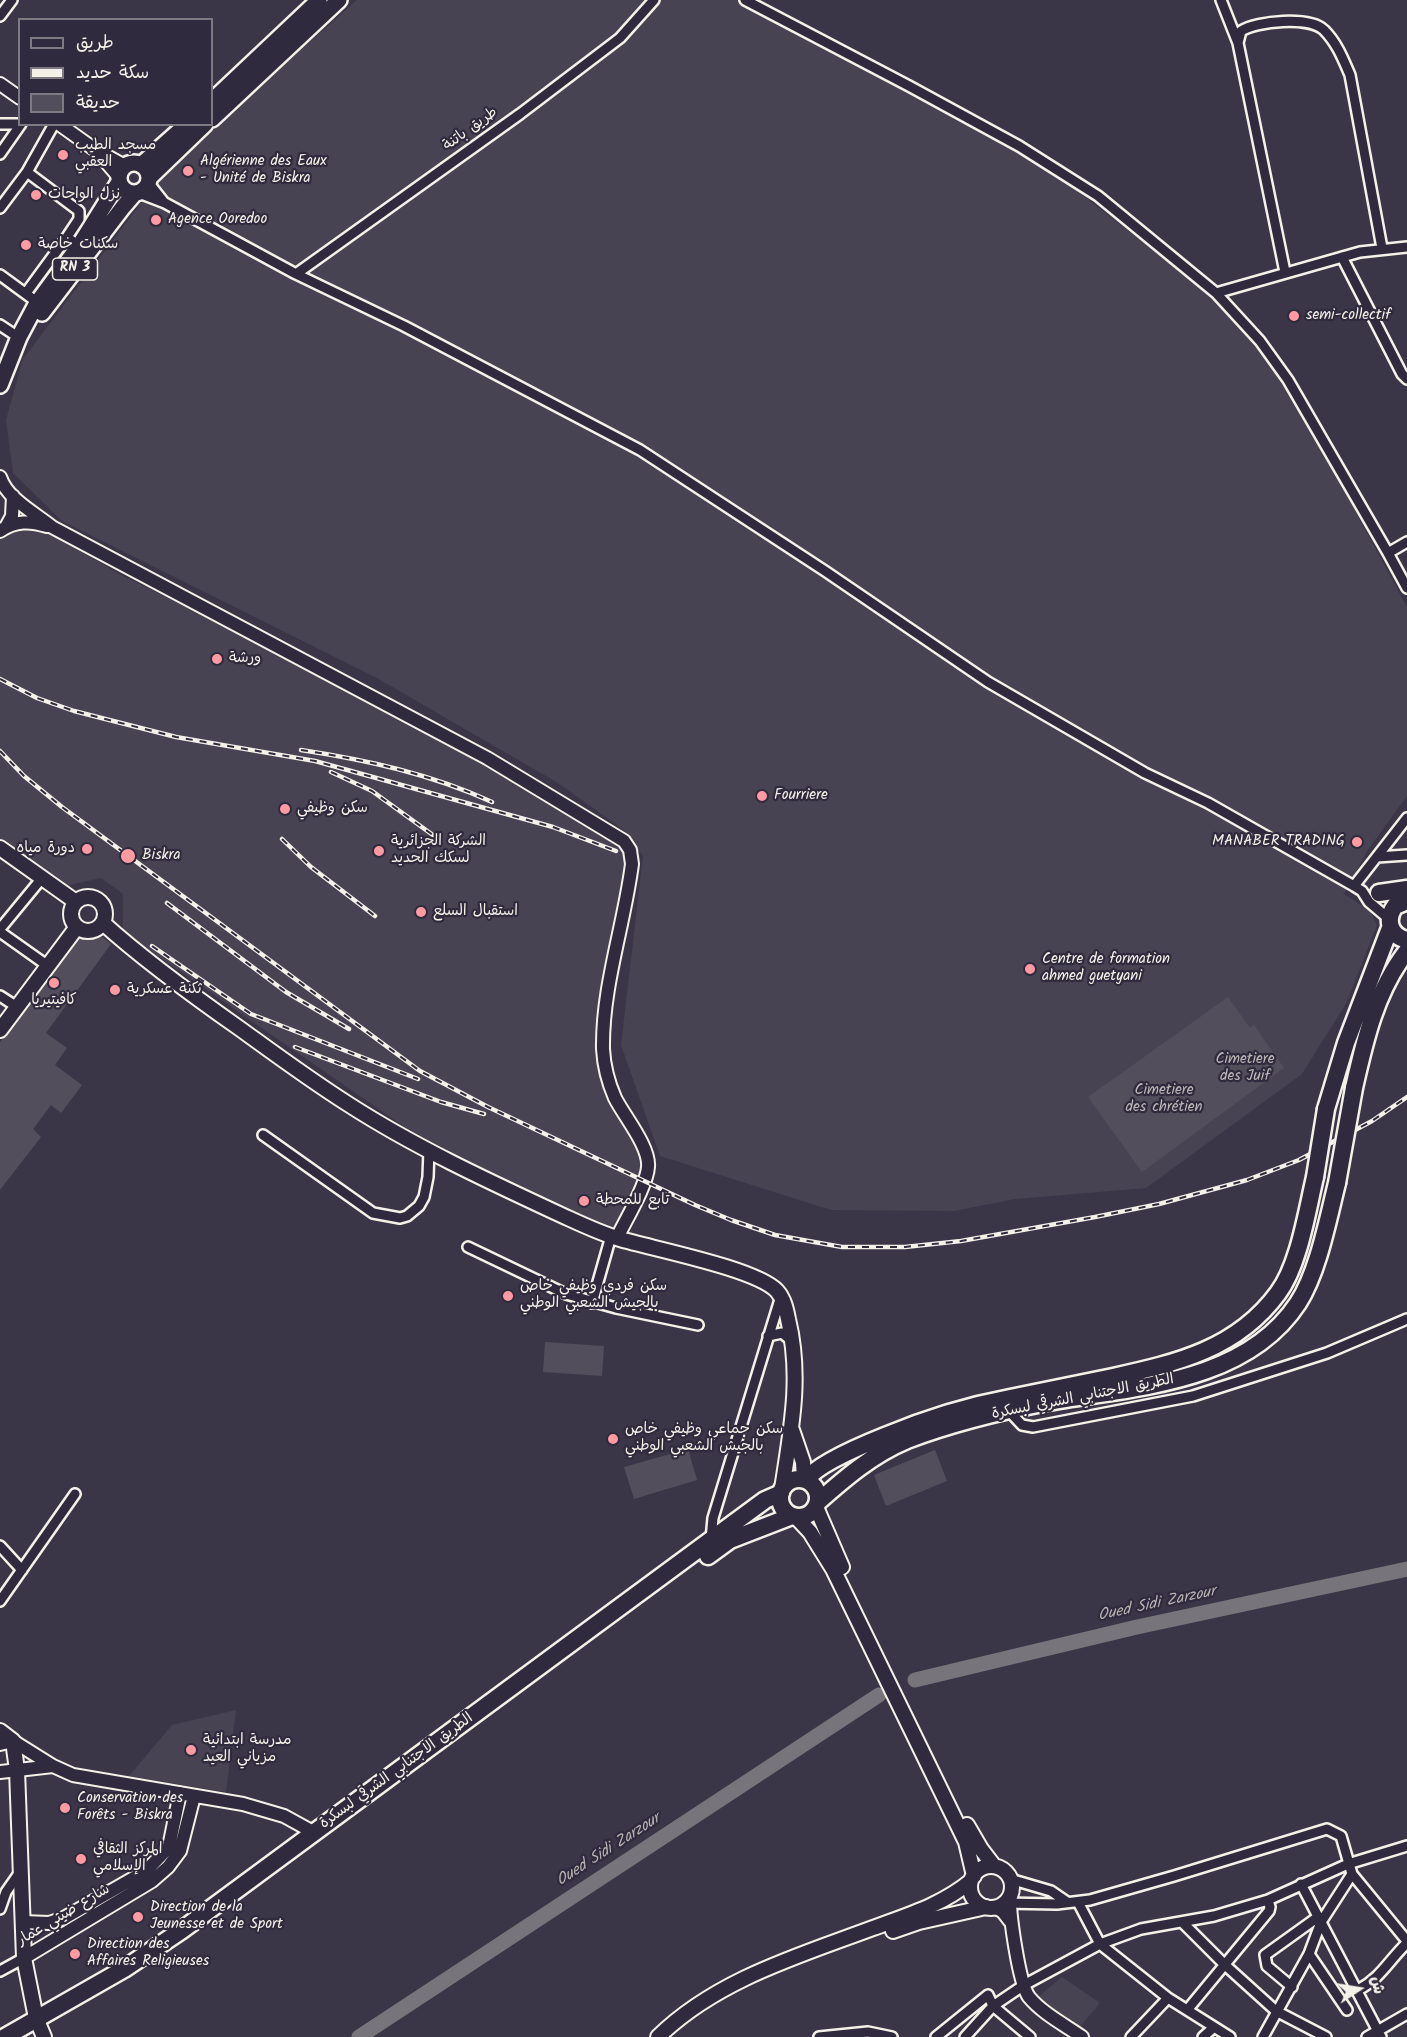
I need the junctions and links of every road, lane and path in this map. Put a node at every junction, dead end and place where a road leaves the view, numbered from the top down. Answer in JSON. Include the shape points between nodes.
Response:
{"nodes":[{"id":1,"x":319,"y":0,"type":"edge"},
{"id":2,"x":339,"y":0,"type":"edge"},
{"id":3,"x":654,"y":0,"type":"edge"},
{"id":4,"x":745,"y":0,"type":"edge"},
{"id":5,"x":1221,"y":0,"type":"edge"},
{"id":6,"x":6,"y":3,"type":"edge"},
{"id":7,"x":0,"y":16,"type":"edge"},
{"id":8,"x":1238,"y":43,"type":"junction"},
{"id":9,"x":0,"y":84,"type":"edge"},
{"id":10,"x":235,"y":88,"type":"junction"},
{"id":11,"x":18,"y":97,"type":"edge"},
{"id":12,"x":213,"y":100,"type":"edge"},
{"id":13,"x":213,"y":118,"type":"edge"},
{"id":14,"x":0,"y":124,"type":"edge"},
{"id":15,"x":18,"y":124,"type":"edge"},
{"id":16,"x":19,"y":126,"type":"edge"},
{"id":17,"x":53,"y":126,"type":"edge"},
{"id":18,"x":62,"y":126,"type":"edge"},
{"id":19,"x":185,"y":126,"type":"edge"},
{"id":20,"x":204,"y":126,"type":"edge"},
{"id":21,"x":0,"y":154,"type":"edge"},
{"id":22,"x":27,"y":172,"type":"junction"},
{"id":23,"x":121,"y":175,"type":"junction"},
{"id":24,"x":142,"y":182,"type":"junction"},
{"id":25,"x":165,"y":202,"type":"junction"},
{"id":26,"x":0,"y":208,"type":"edge"},
{"id":27,"x":73,"y":241,"type":"junction"},
{"id":28,"x":1407,"y":247,"type":"edge"},
{"id":29,"x":1382,"y":248,"type":"junction"},
{"id":30,"x":1342,"y":257,"type":"junction"},
{"id":31,"x":1285,"y":272,"type":"junction"},
{"id":32,"x":296,"y":274,"type":"junction"},
{"id":33,"x":0,"y":275,"type":"edge"},
{"id":34,"x":1216,"y":293,"type":"junction"},
{"id":35,"x":36,"y":302,"type":"junction"},
{"id":36,"x":0,"y":324,"type":"edge"},
{"id":37,"x":14,"y":349,"type":"edge"},
{"id":38,"x":1407,"y":379,"type":"edge"},
{"id":39,"x":0,"y":385,"type":"edge"},
{"id":40,"x":1,"y":483,"type":"edge"},
{"id":41,"x":13,"y":496,"type":"junction"},
{"id":42,"x":52,"y":527,"type":"junction"},
{"id":43,"x":3,"y":529,"type":"edge"},
{"id":44,"x":1407,"y":542,"type":"edge"},
{"id":45,"x":1388,"y":553,"type":"junction"},
{"id":46,"x":1407,"y":588,"type":"edge"},
{"id":47,"x":1407,"y":818,"type":"edge"},
{"id":48,"x":0,"y":848,"type":"edge"},
{"id":49,"x":1407,"y":855,"type":"edge"},
{"id":50,"x":1377,"y":857,"type":"junction"},
{"id":51,"x":42,"y":878,"type":"junction"},
{"id":52,"x":1358,"y":889,"type":"junction"},
{"id":53,"x":1379,"y":893,"type":"joint"},
{"id":54,"x":1405,"y":899,"type":"edge"},
{"id":55,"x":76,"y":902,"type":"junction"},
{"id":56,"x":103,"y":923,"type":"junction"},
{"id":57,"x":1390,"y":923,"type":"junction"},
{"id":58,"x":77,"y":927,"type":"junction"},
{"id":59,"x":0,"y":930,"type":"edge"},
{"id":60,"x":1407,"y":940,"type":"edge"},
{"id":61,"x":1407,"y":951,"type":"edge"},
{"id":62,"x":48,"y":966,"type":"junction"},
{"id":63,"x":0,"y":996,"type":"edge"},
{"id":64,"x":17,"y":1007,"type":"junction"},
{"id":65,"x":0,"y":1030,"type":"edge"},
{"id":66,"x":263,"y":1135,"type":"dead end"},
{"id":67,"x":429,"y":1150,"type":"junction"},
{"id":68,"x":614,"y":1237,"type":"junction"},
{"id":69,"x":468,"y":1248,"type":"dead end"},
{"id":70,"x":781,"y":1296,"type":"junction"},
{"id":71,"x":592,"y":1303,"type":"junction"},
{"id":72,"x":1407,"y":1319,"type":"edge"},
{"id":73,"x":698,"y":1325,"type":"dead end"},
{"id":74,"x":768,"y":1336,"type":"junction"},
{"id":75,"x":792,"y":1342,"type":"junction"},
{"id":76,"x":1009,"y":1411,"type":"junction"},
{"id":77,"x":791,"y":1428,"type":"junction"},
{"id":78,"x":805,"y":1480,"type":"junction"},
{"id":79,"x":781,"y":1491,"type":"junction"},
{"id":80,"x":75,"y":1494,"type":"dead end"},
{"id":81,"x":817,"y":1504,"type":"junction"},
{"id":82,"x":794,"y":1516,"type":"junction"},
{"id":83,"x":711,"y":1540,"type":"junction"},
{"id":84,"x":1,"y":1548,"type":"edge"},
{"id":85,"x":22,"y":1570,"type":"junction"},
{"id":86,"x":0,"y":1601,"type":"edge"},
{"id":87,"x":0,"y":1731,"type":"edge"},
{"id":88,"x":7,"y":1742,"type":"edge"},
{"id":89,"x":52,"y":1766,"type":"junction"},
{"id":90,"x":17,"y":1770,"type":"junction"},
{"id":91,"x":0,"y":1772,"type":"edge"},
{"id":92,"x":180,"y":1793,"type":"junction"},
{"id":93,"x":194,"y":1796,"type":"junction"},
{"id":94,"x":315,"y":1833,"type":"junction"},
{"id":95,"x":1407,"y":1846,"type":"edge"},
{"id":96,"x":994,"y":1866,"type":"junction"},
{"id":97,"x":21,"y":1869,"type":"junction"},
{"id":98,"x":1350,"y":1869,"type":"junction"},
{"id":99,"x":149,"y":1876,"type":"junction"},
{"id":100,"x":973,"y":1878,"type":"junction"},
{"id":101,"x":1010,"y":1879,"type":"junction"},
{"id":102,"x":1301,"y":1884,"type":"junction"},
{"id":103,"x":1268,"y":1900,"type":"junction"},
{"id":104,"x":1067,"y":1902,"type":"junction"},
{"id":105,"x":1078,"y":1902,"type":"junction"},
{"id":106,"x":1001,"y":1903,"type":"junction"},
{"id":107,"x":0,"y":1909,"type":"edge"},
{"id":108,"x":1320,"y":1919,"type":"junction"},
{"id":109,"x":23,"y":1922,"type":"junction"},
{"id":110,"x":1182,"y":1922,"type":"junction"},
{"id":111,"x":49,"y":1923,"type":"junction"},
{"id":112,"x":1406,"y":1938,"type":"edge"},
{"id":113,"x":54,"y":1940,"type":"junction"},
{"id":114,"x":1100,"y":1944,"type":"junction"},
{"id":115,"x":1309,"y":1954,"type":"junction"},
{"id":116,"x":24,"y":1958,"type":"junction"},
{"id":117,"x":1224,"y":1964,"type":"junction"},
{"id":118,"x":1,"y":1969,"type":"edge"},
{"id":119,"x":1024,"y":1985,"type":"junction"},
{"id":120,"x":1292,"y":1987,"type":"junction"},
{"id":121,"x":1358,"y":1990,"type":"junction"},
{"id":122,"x":1168,"y":1998,"type":"junction"},
{"id":123,"x":993,"y":2006,"type":"junction"},
{"id":124,"x":1188,"y":2009,"type":"junction"},
{"id":125,"x":1347,"y":2010,"type":"dead end"},
{"id":126,"x":1276,"y":2011,"type":"junction"},
{"id":127,"x":1407,"y":2015,"type":"edge"},
{"id":128,"x":1213,"y":2028,"type":"junction"},
{"id":129,"x":37,"y":2030,"type":"edge"},
{"id":130,"x":868,"y":2034,"type":"edge"},
{"id":131,"x":1379,"y":2034,"type":"edge"},
{"id":132,"x":1080,"y":2036,"type":"edge"},
{"id":133,"x":4,"y":2037,"type":"edge"},
{"id":134,"x":658,"y":2037,"type":"edge"},
{"id":135,"x":671,"y":2037,"type":"edge"},
{"id":136,"x":819,"y":2037,"type":"edge"},
{"id":137,"x":892,"y":2037,"type":"edge"},
{"id":138,"x":936,"y":2037,"type":"edge"},
{"id":139,"x":965,"y":2037,"type":"edge"},
{"id":140,"x":1030,"y":2037,"type":"edge"},
{"id":141,"x":1131,"y":2037,"type":"edge"},
{"id":142,"x":1203,"y":2037,"type":"edge"},
{"id":143,"x":1230,"y":2037,"type":"edge"},
{"id":144,"x":1263,"y":2037,"type":"edge"},
{"id":145,"x":1326,"y":2037,"type":"edge"},
{"id":146,"x":1367,"y":2037,"type":"edge"}],
"edges":[{"from":1,"to":10,"type":"main road"},
{"from":2,"to":10,"type":"main road"},
{"from":3,"to":32,"type":"street","name":"طريق باتنة","via":[[620,38]]},
{"from":4,"to":34,"type":"street","via":[[1019,146],[1098,196]]},
{"from":5,"to":8,"type":"street"},
{"from":6,"to":7,"type":"street"},
{"from":8,"to":29,"type":"street","via":[[1241,31],[1260,24],[1309,23],[1322,28],[1340,51],[1350,75]]},
{"from":8,"to":31,"type":"street"},
{"from":9,"to":11,"type":"street"},
{"from":10,"to":12,"type":"main road"},
{"from":10,"to":13,"type":"main road"},
{"from":14,"to":15,"type":"street"},
{"from":16,"to":21,"type":"street"},
{"from":17,"to":22,"type":"street"},
{"from":18,"to":23,"type":"street"},
{"from":19,"to":24,"type":"main road","number":"RN 3"},
{"from":20,"to":24,"type":"main road","number":"RN 3"},
{"from":22,"to":26,"type":"street"},
{"from":22,"to":27,"type":"street","via":[[79,211]]},
{"from":23,"to":24,"type":"main road","via":[[127,192]]},
{"from":23,"to":24,"type":"main road","via":[[132,163]]},
{"from":23,"to":27,"type":"main road","number":"RN 3"},
{"from":24,"to":25,"type":"street"},
{"from":24,"to":25,"type":"street"},
{"from":24,"to":35,"type":"main road","number":"RN 3"},
{"from":25,"to":32,"type":"street"},
{"from":27,"to":35,"type":"main road","number":"RN 3"},
{"from":28,"to":29,"type":"street"},
{"from":29,"to":30,"type":"street"},
{"from":30,"to":31,"type":"street"},
{"from":30,"to":38,"type":"street"},
{"from":31,"to":34,"type":"street"},
{"from":32,"to":52,"type":"street","via":[[640,450],[988,682]]},
{"from":33,"to":35,"type":"street"},
{"from":34,"to":45,"type":"street","via":[[1260,341],[1288,380]]},
{"from":35,"to":37,"type":"main road","number":"RN 3"},
{"from":36,"to":37,"type":"street"},
{"from":37,"to":39,"type":"main road","number":"RN 3"},
{"from":40,"to":41,"type":"street"},
{"from":41,"to":42,"type":"street"},
{"from":41,"to":43,"type":"street","via":[[12,516]]},
{"from":42,"to":43,"type":"street","via":[[27,521]]},
{"from":42,"to":68,"type":"street","via":[[487,758],[624,841],[632,864],[607,1000],[603,1051],[609,1083],[644,1149],[648,1167]]},
{"from":44,"to":45,"type":"street"},
{"from":45,"to":46,"type":"street"},
{"from":47,"to":50,"type":"street"},
{"from":48,"to":51,"type":"main road"},
{"from":49,"to":50,"type":"street"},
{"from":50,"to":52,"type":"street"},
{"from":51,"to":55,"type":"main road"},
{"from":51,"to":59,"type":"street"},
{"from":52,"to":53,"type":"street"},
{"from":52,"to":57,"type":"street"},
{"from":53,"to":54,"type":"highway"},
{"from":54,"to":57,"type":"highway","name":"الطريق الاجتنابي الشرقي لبسكرة","via":[[1395,906]]},
{"from":55,"to":56,"type":"main road","via":[[91,897],[101,902],[105,912]]},
{"from":55,"to":58,"type":"main road","via":[[71,918]]},
{"from":56,"to":58,"type":"main road","via":[[94,930]]},
{"from":56,"to":67,"type":"main road","via":[[182,988],[289,1064],[349,1105]]},
{"from":57,"to":60,"type":"highway","via":[[1394,934]]},
{"from":57,"to":78,"type":"highway","name":"الطريق الاجتنابي الشرقي لبسكرة","bridge":true,"via":[[1326,1109],[1304,1228],[1280,1291],[1264,1310],[1209,1350],[1158,1367],[939,1416],[866,1444],[816,1470]]},
{"from":58,"to":62,"type":"main road"},
{"from":59,"to":62,"type":"street"},
{"from":61,"to":76,"type":"highway","name":"الطريق الاجتنابي الشرقي لبسكرة","bridge":true,"via":[[1380,995],[1365,1041],[1321,1245],[1298,1303],[1280,1325],[1260,1342],[1216,1366],[1170,1382]]},
{"from":62,"to":64,"type":"main road"},
{"from":63,"to":64,"type":"street"},
{"from":64,"to":65,"type":"main road"},
{"from":66,"to":67,"type":"street","via":[[373,1213],[400,1218],[419,1206],[424,1197]]},
{"from":67,"to":68,"type":"main road"},
{"from":68,"to":70,"type":"main road","via":[[765,1281]]},
{"from":68,"to":71,"type":"street"},
{"from":69,"to":71,"type":"street"},
{"from":70,"to":74,"type":"street"},
{"from":70,"to":75,"type":"main road"},
{"from":71,"to":73,"type":"street"},
{"from":72,"to":76,"type":"street","via":[[1327,1353],[1193,1396],[1033,1427],[1022,1425]]},
{"from":74,"to":75,"type":"street","via":[[782,1333]]},
{"from":74,"to":83,"type":"street","via":[[713,1518]]},
{"from":75,"to":77,"type":"main road","via":[[796,1394]]},
{"from":76,"to":81,"type":"highway","name":"الطريق الاجتنابي الشرقي لبسكرة","via":[[907,1441],[846,1477]]},
{"from":77,"to":78,"type":"main road"},
{"from":77,"to":79,"type":"main road"},
{"from":78,"to":79,"type":"highway","via":[[789,1481]]},
{"from":78,"to":81,"type":"highway","via":[[817,1491]]},
{"from":79,"to":82,"type":"highway","via":[[783,1509]]},
{"from":79,"to":83,"type":"highway","name":"الطريق الاجتنابي الشرقي لبسكرة"},
{"from":80,"to":85,"type":"street"},
{"from":81,"to":82,"type":"highway","via":[[807,1515]]},
{"from":81,"to":96,"type":"main road","via":[[829,1542],[970,1831]]},
{"from":82,"to":100,"type":"main road","via":[[810,1532],[833,1569],[966,1842]]},
{"from":82,"to":129,"type":"highway","name":"الطريق الاجتنابي الشرقي لبسكرة","via":[[751,1531],[719,1548],[200,1930],[120,1984]]},
{"from":83,"to":94,"type":"highway","name":"الطريق الاجتنابي الشرقي لبسكرة"},
{"from":84,"to":85,"type":"street"},
{"from":85,"to":86,"type":"street"},
{"from":87,"to":88,"type":"main road"},
{"from":88,"to":89,"type":"street"},
{"from":88,"to":90,"type":"main road"},
{"from":89,"to":90,"type":"street"},
{"from":89,"to":92,"type":"street","via":[[73,1775]]},
{"from":90,"to":91,"type":"street"},
{"from":90,"to":97,"type":"main road"},
{"from":92,"to":93,"type":"street"},
{"from":92,"to":99,"type":"street","via":[[169,1847]]},
{"from":93,"to":94,"type":"street","via":[[284,1816]]},
{"from":93,"to":99,"type":"street","name":"شارع ضيتي عمار","via":[[180,1851],[168,1867]]},
{"from":94,"to":129,"type":"highway","name":"الطريق الاجتنابي الشرقي لبسكرة"},
{"from":95,"to":98,"type":"street"},
{"from":96,"to":100,"type":"main road","via":[[984,1867]]},
{"from":96,"to":101,"type":"main road","via":[[1005,1871]]},
{"from":97,"to":107,"type":"street"},
{"from":97,"to":109,"type":"main road"},
{"from":98,"to":102,"type":"street"},
{"from":98,"to":105,"type":"street","via":[[1341,1836],[1322,1829]]},
{"from":98,"to":108,"type":"street"},
{"from":98,"to":112,"type":"street"},
{"from":99,"to":111,"type":"street"},
{"from":99,"to":113,"type":"street","name":"شارع ضيتي عمار"},
{"from":100,"to":106,"type":"main road","via":[[974,1897]]},
{"from":100,"to":134,"type":"main road","via":[[929,1908],[793,1958],[714,1994],[682,2014]]},
{"from":101,"to":104,"type":"street","via":[[1051,1891]]},
{"from":101,"to":106,"type":"main road","via":[[1012,1884]]},
{"from":102,"to":103,"type":"street"},
{"from":102,"to":108,"type":"street"},
{"from":103,"to":110,"type":"street"},
{"from":103,"to":117,"type":"street","via":[[1269,1911]]},
{"from":104,"to":105,"type":"street"},
{"from":104,"to":106,"type":"street"},
{"from":105,"to":114,"type":"street"},
{"from":106,"to":119,"type":"street","via":[[1011,1922]]},
{"from":106,"to":135,"type":"main road","via":[[901,1928],[796,1966],[717,2002]]},
{"from":108,"to":115,"type":"street"},
{"from":108,"to":120,"type":"street","via":[[1265,1955],[1267,1966]]},
{"from":108,"to":121,"type":"street"},
{"from":109,"to":111,"type":"street"},
{"from":109,"to":116,"type":"main road"},
{"from":110,"to":114,"type":"street","via":[[1142,1929]]},
{"from":110,"to":117,"type":"street"},
{"from":111,"to":113,"type":"street"},
{"from":112,"to":121,"type":"street","via":[[1380,1975]]},
{"from":113,"to":116,"type":"street","name":"شارع ضيتي عمار"},
{"from":114,"to":119,"type":"street"},
{"from":114,"to":122,"type":"street"},
{"from":115,"to":120,"type":"street"},
{"from":115,"to":125,"type":"street"},
{"from":116,"to":118,"type":"street","name":"شارع ضيتي عمار"},
{"from":116,"to":129,"type":"main road"},
{"from":117,"to":124,"type":"street"},
{"from":117,"to":126,"type":"street"},
{"from":119,"to":123,"type":"street"},
{"from":119,"to":132,"type":"street","via":[[1027,1995],[1038,2006]]},
{"from":120,"to":126,"type":"street"},
{"from":121,"to":131,"type":"street"},
{"from":122,"to":124,"type":"street"},
{"from":122,"to":141,"type":"street"},
{"from":123,"to":138,"type":"street","via":[[986,1995]]},
{"from":123,"to":139,"type":"street"},
{"from":123,"to":140,"type":"street"},
{"from":124,"to":128,"type":"street"},
{"from":126,"to":144,"type":"street"},
{"from":126,"to":145,"type":"street"},
{"from":127,"to":131,"type":"street"},
{"from":128,"to":142,"type":"street"},
{"from":128,"to":143,"type":"street"},
{"from":129,"to":133,"type":"highway","name":"الطريق الاجتنابي الشرقي لبسكرة"},
{"from":130,"to":136,"type":"street"},
{"from":130,"to":137,"type":"street"},
{"from":131,"to":146,"type":"street"}]}
